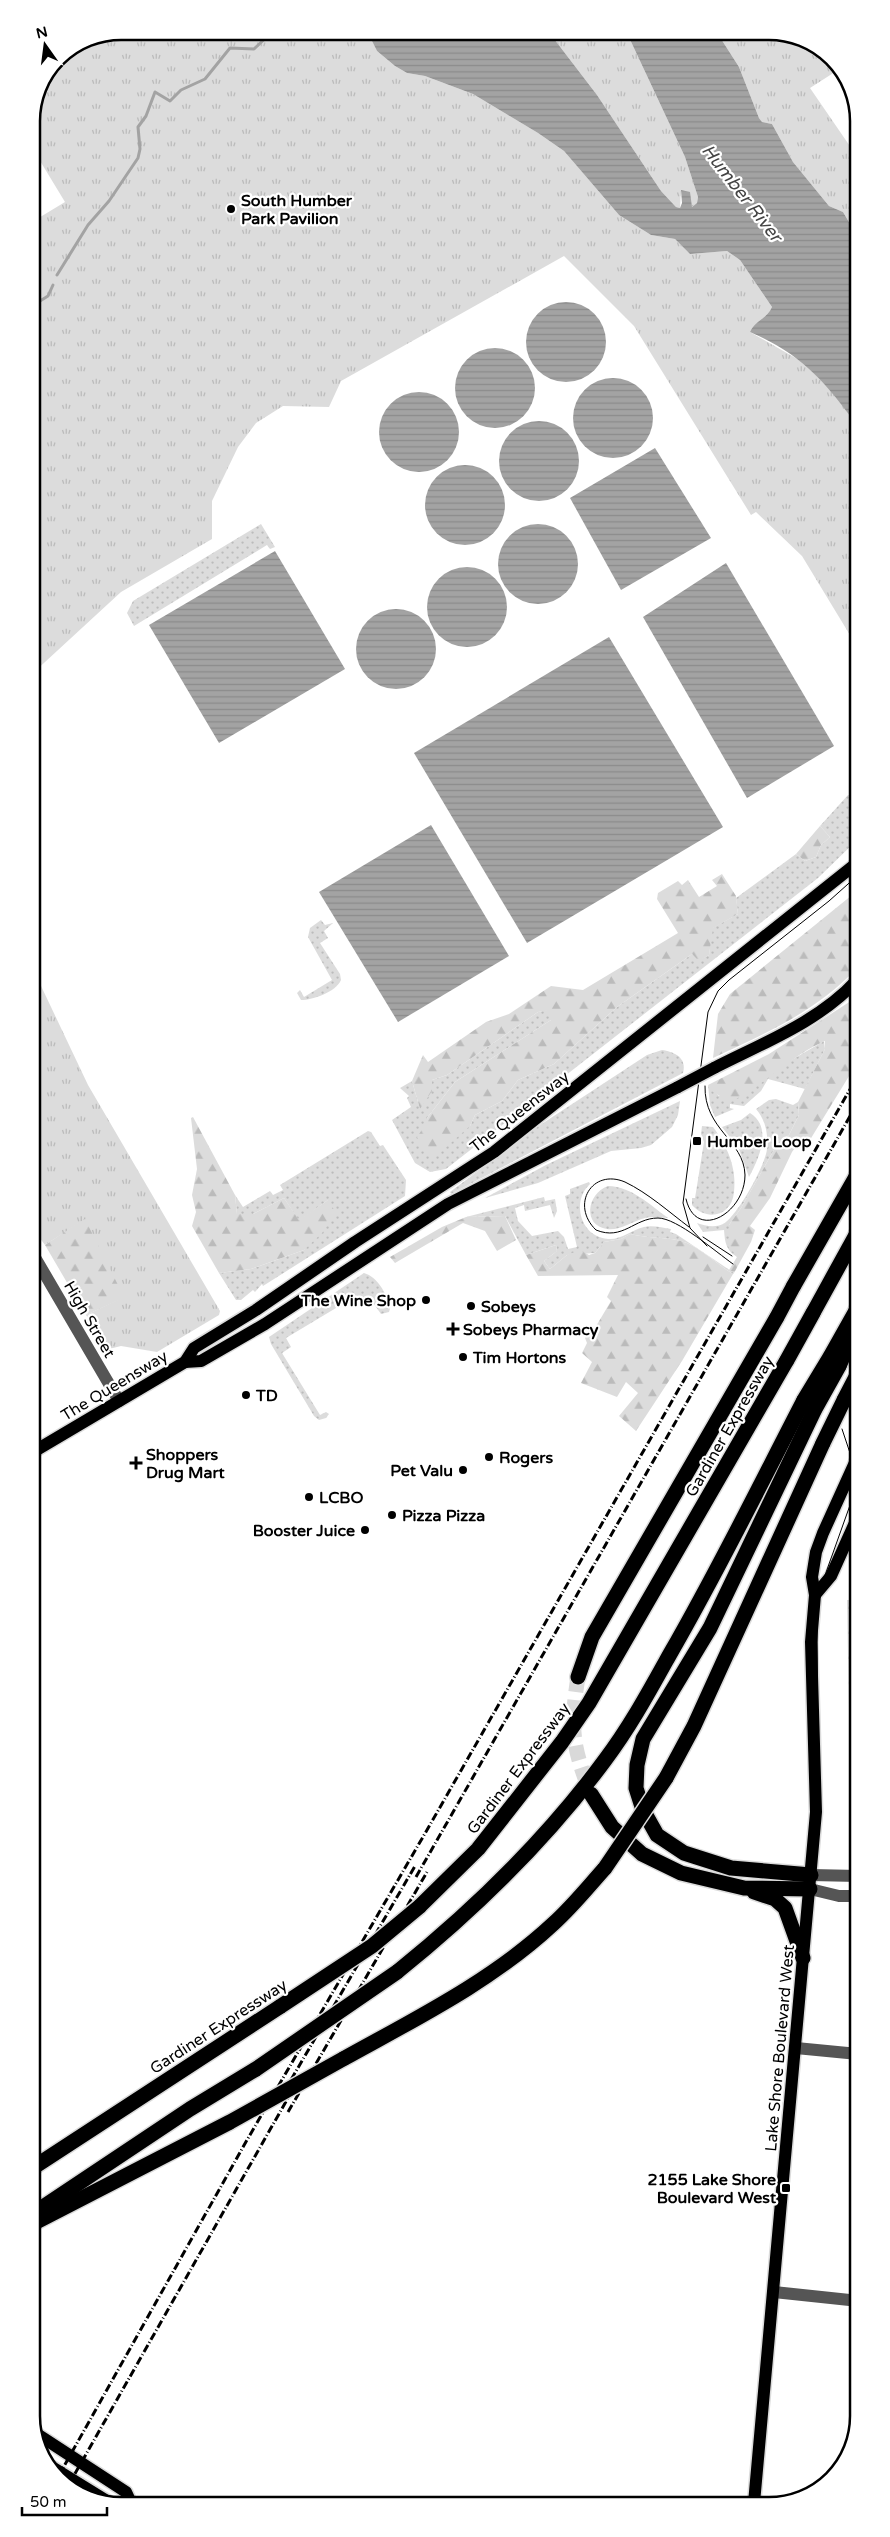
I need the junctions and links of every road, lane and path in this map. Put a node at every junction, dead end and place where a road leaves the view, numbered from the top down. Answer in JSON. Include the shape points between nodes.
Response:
{"nodes":[{"id":1,"x":850,"y":868,"type":"edge"},
{"id":2,"x":850,"y":986,"type":"edge"},
{"id":3,"x":850,"y":1187,"type":"edge"},
{"id":4,"x":850,"y":1246,"type":"edge"},
{"id":5,"x":40,"y":1266,"type":"edge"},
{"id":6,"x":850,"y":1326,"type":"edge"},
{"id":7,"x":850,"y":1336,"type":"edge"},
{"id":8,"x":835,"y":1361,"type":"junction"},
{"id":9,"x":185,"y":1362,"type":"junction"},
{"id":10,"x":850,"y":1388,"type":"edge"},
{"id":11,"x":119,"y":1401,"type":"junction"},
{"id":12,"x":810,"y":1404,"type":"junction"},
{"id":13,"x":40,"y":1448,"type":"edge"},
{"id":14,"x":850,"y":1474,"type":"edge"},
{"id":15,"x":850,"y":1534,"type":"edge"},
{"id":16,"x":815,"y":1595,"type":"junction"},
{"id":17,"x":578,"y":1677,"type":"tunnel mouth"},
{"id":18,"x":591,"y":1794,"type":"tunnel mouth"},
{"id":19,"x":850,"y":1877,"type":"edge"},
{"id":20,"x":810,"y":1882,"type":"junction"},
{"id":21,"x":744,"y":1888,"type":"junction"},
{"id":22,"x":850,"y":1896,"type":"edge"},
{"id":23,"x":803,"y":1958,"type":"junction"},
{"id":24,"x":796,"y":2048,"type":"junction"},
{"id":25,"x":850,"y":2053,"type":"edge"},
{"id":26,"x":40,"y":2163,"type":"edge"},
{"id":27,"x":40,"y":2209,"type":"edge"},
{"id":28,"x":40,"y":2220,"type":"edge"},
{"id":29,"x":774,"y":2292,"type":"junction"},
{"id":30,"x":850,"y":2301,"type":"edge"},
{"id":31,"x":43,"y":2438,"type":"edge"},
{"id":32,"x":68,"y":2477,"type":"edge"},
{"id":33,"x":92,"y":2491,"type":"edge"},
{"id":34,"x":128,"y":2497,"type":"edge"},
{"id":35,"x":755,"y":2497,"type":"edge"}],
"edges":[{"from":1,"to":9,"type":"main road","name":"The Queensway","via":[[494,1152],[194,1348]]},
{"from":2,"to":9,"type":"main road","name":"The Queensway","bridge":true,"via":[[815,1015],[448,1204],[259,1328],[201,1361]]},
{"from":3,"to":17,"type":"highway","bridge":true,"via":[[592,1637]]},
{"from":4,"to":26,"type":"highway","name":"Gardiner Expressway","bridge":true,"via":[[590,1703],[478,1849],[419,1907],[372,1946]]},
{"from":5,"to":11,"type":"street","name":"High Street"},
{"from":6,"to":8,"type":"highway"},
{"from":7,"to":8,"type":"highway"},
{"from":8,"to":12,"type":"highway","bridge":true},
{"from":9,"to":11,"type":"main road","name":"The Queensway"},
{"from":10,"to":28,"type":"highway","bridge":true,"via":[[718,1674],[666,1778],[605,1868],[553,1924],[503,1965],[450,1999],[230,2122]]},
{"from":11,"to":13,"type":"main road","name":"The Queensway"},
{"from":12,"to":20,"type":"highway","via":[[710,1628],[643,1739],[636,1780],[643,1810],[657,1835],[684,1853],[731,1868]]},
{"from":12,"to":27,"type":"highway","bridge":true,"via":[[632,1720],[605,1760],[543,1835],[495,1886],[397,1972],[256,2069]]},
{"from":14,"to":16,"type":"main road","name":"Lake Shore Boulevard West","via":[[816,1552],[812,1577]]},
{"from":15,"to":16,"type":"main road","via":[[831,1576]]},
{"from":16,"to":20,"type":"main road","name":"Lake Shore Boulevard West","via":[[812,1642],[816,1789]]},
{"from":18,"to":21,"type":"highway","via":[[612,1827],[642,1854],[681,1873]]},
{"from":19,"to":20,"type":"street"},
{"from":20,"to":21,"type":"highway"},
{"from":20,"to":22,"type":"street","via":[[839,1896]]},
{"from":20,"to":23,"type":"main road","name":"Lake Shore Boulevard West"},
{"from":21,"to":23,"type":"highway","via":[[775,1899],[785,1908]]},
{"from":23,"to":24,"type":"main road","name":"Lake Shore Boulevard West"},
{"from":24,"to":25,"type":"street"},
{"from":24,"to":29,"type":"main road","name":"Lake Shore Boulevard West"},
{"from":29,"to":30,"type":"street"},
{"from":29,"to":35,"type":"main road","name":"Lake Shore Boulevard West"},
{"from":31,"to":34,"type":"main road","via":[[126,2492]]},
{"from":32,"to":33,"type":"main road"}]}
